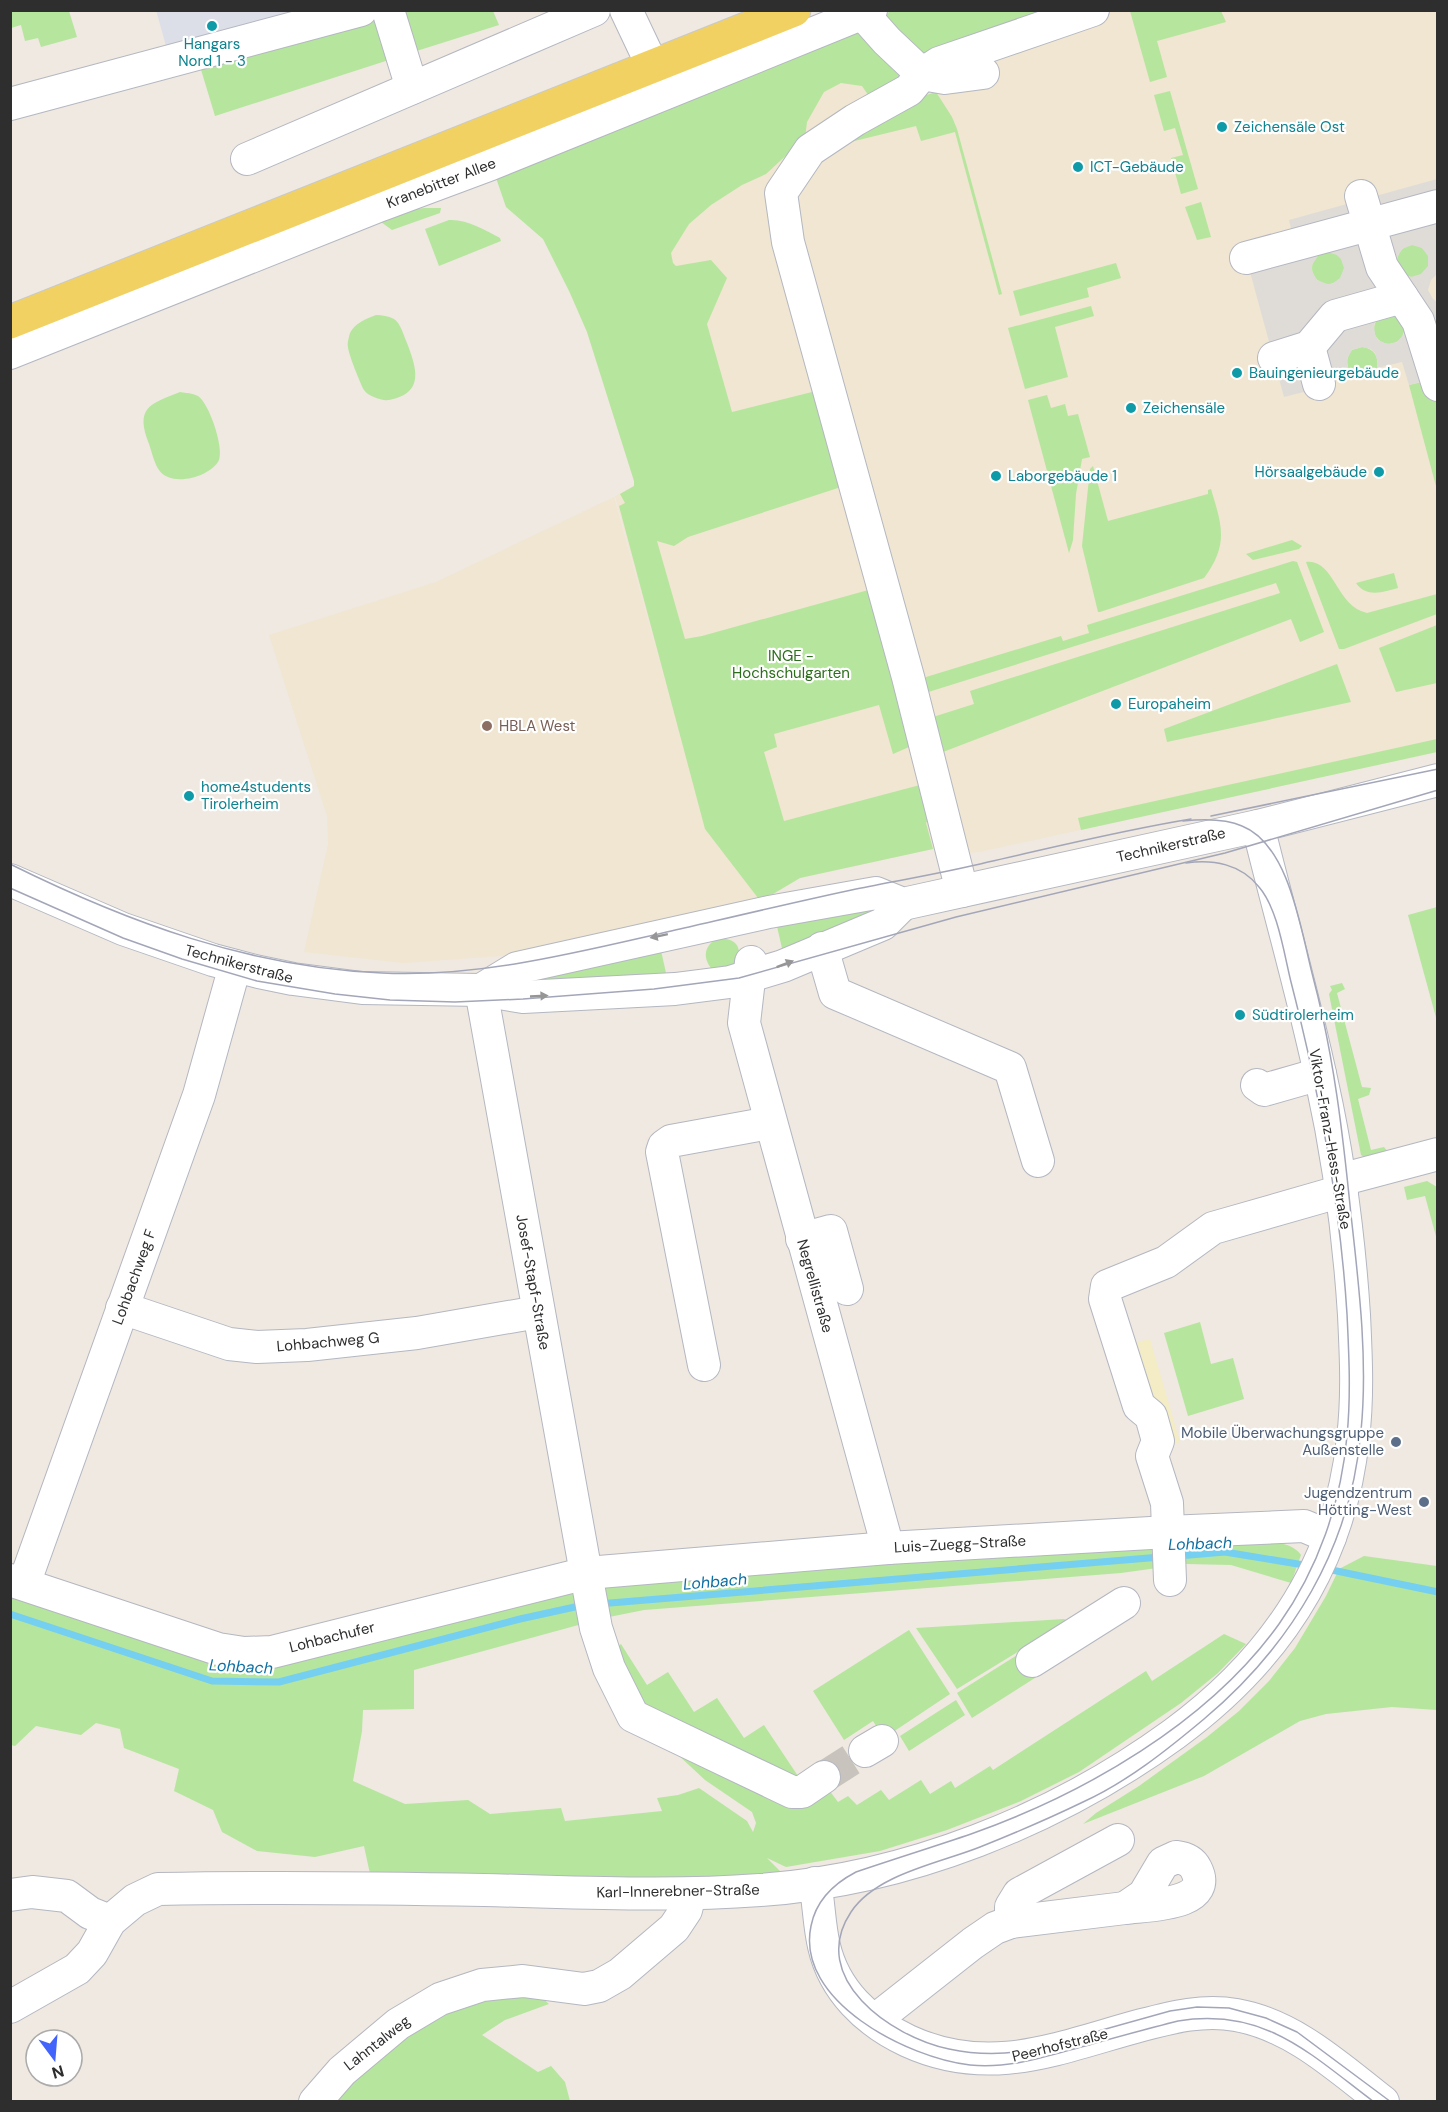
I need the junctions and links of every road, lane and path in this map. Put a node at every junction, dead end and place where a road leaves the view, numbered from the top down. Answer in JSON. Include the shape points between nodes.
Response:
{"nodes":[{"id":1,"x":361,"y":10,"type":"edge"},
{"id":2,"x":388,"y":10,"type":"edge"},
{"id":3,"x":594,"y":10,"type":"edge"},
{"id":4,"x":626,"y":10,"type":"edge"},
{"id":5,"x":794,"y":10,"type":"edge"},
{"id":6,"x":1093,"y":10,"type":"edge"},
{"id":7,"x":867,"y":12,"type":"edge"},
{"id":8,"x":653,"y":67,"type":"junction"},
{"id":9,"x":983,"y":73,"type":"dead end"},
{"id":10,"x":922,"y":75,"type":"junction"},
{"id":11,"x":412,"y":88,"type":"junction"},
{"id":12,"x":10,"y":104,"type":"edge"},
{"id":13,"x":246,"y":159,"type":"dead end"},
{"id":14,"x":1437,"y":206,"type":"edge"},
{"id":15,"x":1365,"y":210,"type":"junction"},
{"id":16,"x":1246,"y":258,"type":"dead end"},
{"id":17,"x":1402,"y":297,"type":"junction"},
{"id":18,"x":10,"y":322,"type":"edge"},
{"id":19,"x":1429,"y":327,"type":"edge"},
{"id":20,"x":1309,"y":347,"type":"junction"},
{"id":21,"x":10,"y":353,"type":"edge"},
{"id":22,"x":1274,"y":357,"type":"dead end"},
{"id":23,"x":1436,"y":375,"type":"edge"},
{"id":24,"x":1319,"y":384,"type":"dead end"},
{"id":25,"x":1437,"y":780,"type":"edge"},
{"id":26,"x":1258,"y":826,"type":"junction"},
{"id":27,"x":10,"y":880,"type":"edge"},
{"id":28,"x":962,"y":891,"type":"junction"},
{"id":29,"x":903,"y":903,"type":"junction"},
{"id":30,"x":716,"y":925,"type":"junction"},
{"id":31,"x":822,"y":948,"type":"junction"},
{"id":32,"x":235,"y":966,"type":"junction"},
{"id":33,"x":730,"y":977,"type":"junction"},
{"id":34,"x":481,"y":990,"type":"junction"},
{"id":35,"x":1320,"y":1074,"type":"junction"},
{"id":36,"x":1257,"y":1085,"type":"dead end"},
{"id":37,"x":770,"y":1123,"type":"junction"},
{"id":38,"x":1437,"y":1154,"type":"edge"},
{"id":39,"x":1038,"y":1161,"type":"dead end"},
{"id":40,"x":1341,"y":1186,"type":"junction"},
{"id":41,"x":802,"y":1239,"type":"junction"},
{"id":42,"x":847,"y":1289,"type":"dead end"},
{"id":43,"x":122,"y":1308,"type":"junction"},
{"id":44,"x":538,"y":1312,"type":"junction"},
{"id":45,"x":704,"y":1365,"type":"dead end"},
{"id":46,"x":1168,"y":1540,"type":"junction"},
{"id":47,"x":888,"y":1548,"type":"junction"},
{"id":48,"x":1319,"y":1562,"type":"junction"},
{"id":49,"x":1170,"y":1580,"type":"dead end"},
{"id":50,"x":17,"y":1582,"type":"edge"},
{"id":51,"x":588,"y":1582,"type":"junction"},
{"id":52,"x":1124,"y":1603,"type":"dead end"},
{"id":53,"x":1032,"y":1661,"type":"dead end"},
{"id":54,"x":824,"y":1777,"type":"tunnel mouth"},
{"id":55,"x":1118,"y":1840,"type":"dead end"},
{"id":56,"x":815,"y":1883,"type":"junction"},
{"id":57,"x":690,"y":1894,"type":"junction"},
{"id":58,"x":10,"y":1896,"type":"edge"},
{"id":59,"x":1125,"y":1908,"type":"dead end"},
{"id":60,"x":110,"y":1921,"type":"junction"},
{"id":61,"x":1011,"y":1922,"type":"junction"},
{"id":62,"x":10,"y":2007,"type":"edge"},
{"id":63,"x":875,"y":2020,"type":"junction"},
{"id":64,"x":315,"y":2102,"type":"edge"},
{"id":65,"x":1383,"y":2102,"type":"edge"}],
"edges":[{"from":1,"to":12,"type":"street"},
{"from":2,"to":11,"type":"street"},
{"from":3,"to":11,"type":"street"},
{"from":4,"to":8,"type":"street"},
{"from":5,"to":8,"type":"main road","name":"Kranebitter Allee"},
{"from":6,"to":10,"type":"street","via":[[939,63]]},
{"from":7,"to":10,"type":"street","via":[[886,41]]},
{"from":7,"to":21,"type":"street","name":"Kranebitter Allee"},
{"from":8,"to":18,"type":"main road","name":"Kranebitter Allee"},
{"from":9,"to":10,"type":"street","via":[[945,78]]},
{"from":10,"to":28,"type":"street","via":[[909,90],[810,150],[781,193],[788,242],[908,677]]},
{"from":11,"to":13,"type":"street"},
{"from":14,"to":15,"type":"street"},
{"from":15,"to":16,"type":"street"},
{"from":15,"to":17,"type":"street","via":[[1382,267]]},
{"from":17,"to":19,"type":"street","via":[[1418,321]]},
{"from":17,"to":20,"type":"street","via":[[1335,316]]},
{"from":19,"to":23,"type":"street"},
{"from":20,"to":22,"type":"street"},
{"from":20,"to":24,"type":"street"},
{"from":25,"to":26,"type":"street","name":"Technikerstraße"},
{"from":26,"to":28,"type":"street","name":"Technikerstraße"},
{"from":26,"to":35,"type":"street","name":"Viktor-Franz-Hess-Straße"},
{"from":27,"to":32,"type":"street","name":"Technikerstraße","via":[[123,929]]},
{"from":28,"to":29,"type":"street","name":"Technikerstraße"},
{"from":29,"to":30,"type":"street","via":[[876,893]]},
{"from":29,"to":31,"type":"street","name":"Technikerstraße","via":[[884,924]]},
{"from":30,"to":33,"type":"street","via":[[731,925],[746,936],[752,952]]},
{"from":30,"to":33,"type":"street","via":[[702,932],[693,948],[693,957],[701,974]]},
{"from":30,"to":34,"type":"street","one_way":true,"via":[[517,968]]},
{"from":33,"to":31,"type":"street","name":"Technikerstraße","one_way":true,"via":[[783,966]]},
{"from":31,"to":39,"type":"street","via":[[834,993],[1010,1068]]},
{"from":32,"to":34,"type":"street","name":"Technikerstraße","via":[[362,988]]},
{"from":32,"to":43,"type":"street","name":"Lohbachweg F","via":[[199,1095]]},
{"from":34,"to":33,"type":"street","name":"Technikerstraße","one_way":true,"via":[[523,997]]},
{"from":33,"to":37,"type":"street","name":"Negrellistraße"},
{"from":34,"to":44,"type":"street","name":"Josef-Stapf-Straße"},
{"from":35,"to":36,"type":"street","via":[[1264,1090]]},
{"from":35,"to":40,"type":"street","name":"Viktor-Franz-Hess-Straße"},
{"from":37,"to":41,"type":"street","name":"Negrellistraße"},
{"from":37,"to":45,"type":"street","via":[[671,1141],[662,1152]]},
{"from":38,"to":40,"type":"street"},
{"from":40,"to":46,"type":"street","via":[[1213,1228],[1166,1262],[1107,1286],[1105,1299],[1139,1406],[1151,1416],[1158,1441],[1152,1456],[1167,1503]]},
{"from":40,"to":48,"type":"street","name":"Viktor-Franz-Hess-Straße","via":[[1352,1291],[1355,1416],[1348,1476]]},
{"from":41,"to":42,"type":"street","via":[[831,1232]]},
{"from":41,"to":47,"type":"street","name":"Negrellistraße"},
{"from":43,"to":44,"type":"street","name":"Lohbachweg G","via":[[229,1344],[257,1347],[417,1333]]},
{"from":43,"to":50,"type":"street","name":"Lohbachweg F"},
{"from":44,"to":51,"type":"street","name":"Josef-Stapf-Straße"},
{"from":46,"to":47,"type":"street","name":"Luis-Zuegg-Straße"},
{"from":46,"to":48,"type":"street","name":"Luis-Zuegg-Straße","via":[[1304,1526]]},
{"from":46,"to":49,"type":"street"},
{"from":47,"to":51,"type":"street","name":"Luis-Zuegg-Straße"},
{"from":48,"to":56,"type":"street","name":"Karl-Innerebner-Straße","via":[[1277,1636],[1240,1680],[1192,1721],[1121,1771],[1048,1809],[953,1848],[901,1866]]},
{"from":50,"to":51,"type":"street","name":"Lohbachufer","via":[[218,1649],[244,1653],[272,1652]]},
{"from":51,"to":54,"type":"street","name":"Josef-Stapf-Straße","via":[[596,1628],[609,1668],[633,1716],[792,1792],[802,1792]]},
{"from":52,"to":53,"type":"street"},
{"from":55,"to":61,"type":"street","via":[[1024,1890],[1012,1902]]},
{"from":56,"to":57,"type":"street","name":"Karl-Innerebner-Straße"},
{"from":56,"to":63,"type":"street","name":"Peerhofstraße","via":[[824,1946],[835,1976],[852,2001]]},
{"from":57,"to":60,"type":"street","name":"Karl-Innerebner-Straße","via":[[373,1888],[158,1889],[135,1900]]},
{"from":57,"to":64,"type":"street","name":"Lahntalweg","via":[[686,1910],[674,1928],[620,1974],[599,1986],[584,1989],[523,1981],[482,1985],[440,1999],[398,2024],[342,2071]]},
{"from":58,"to":60,"type":"street","via":[[32,1892],[67,1896],[90,1913]]},
{"from":59,"to":61,"type":"street"},
{"from":60,"to":62,"type":"street","via":[[92,1953],[77,1969]]},
{"from":61,"to":63,"type":"street","via":[[994,1928]]},
{"from":63,"to":65,"type":"street","name":"Peerhofstraße","via":[[903,2039],[940,2053],[997,2060],[1182,2015],[1235,2014],[1267,2023],[1297,2038]]}]}
